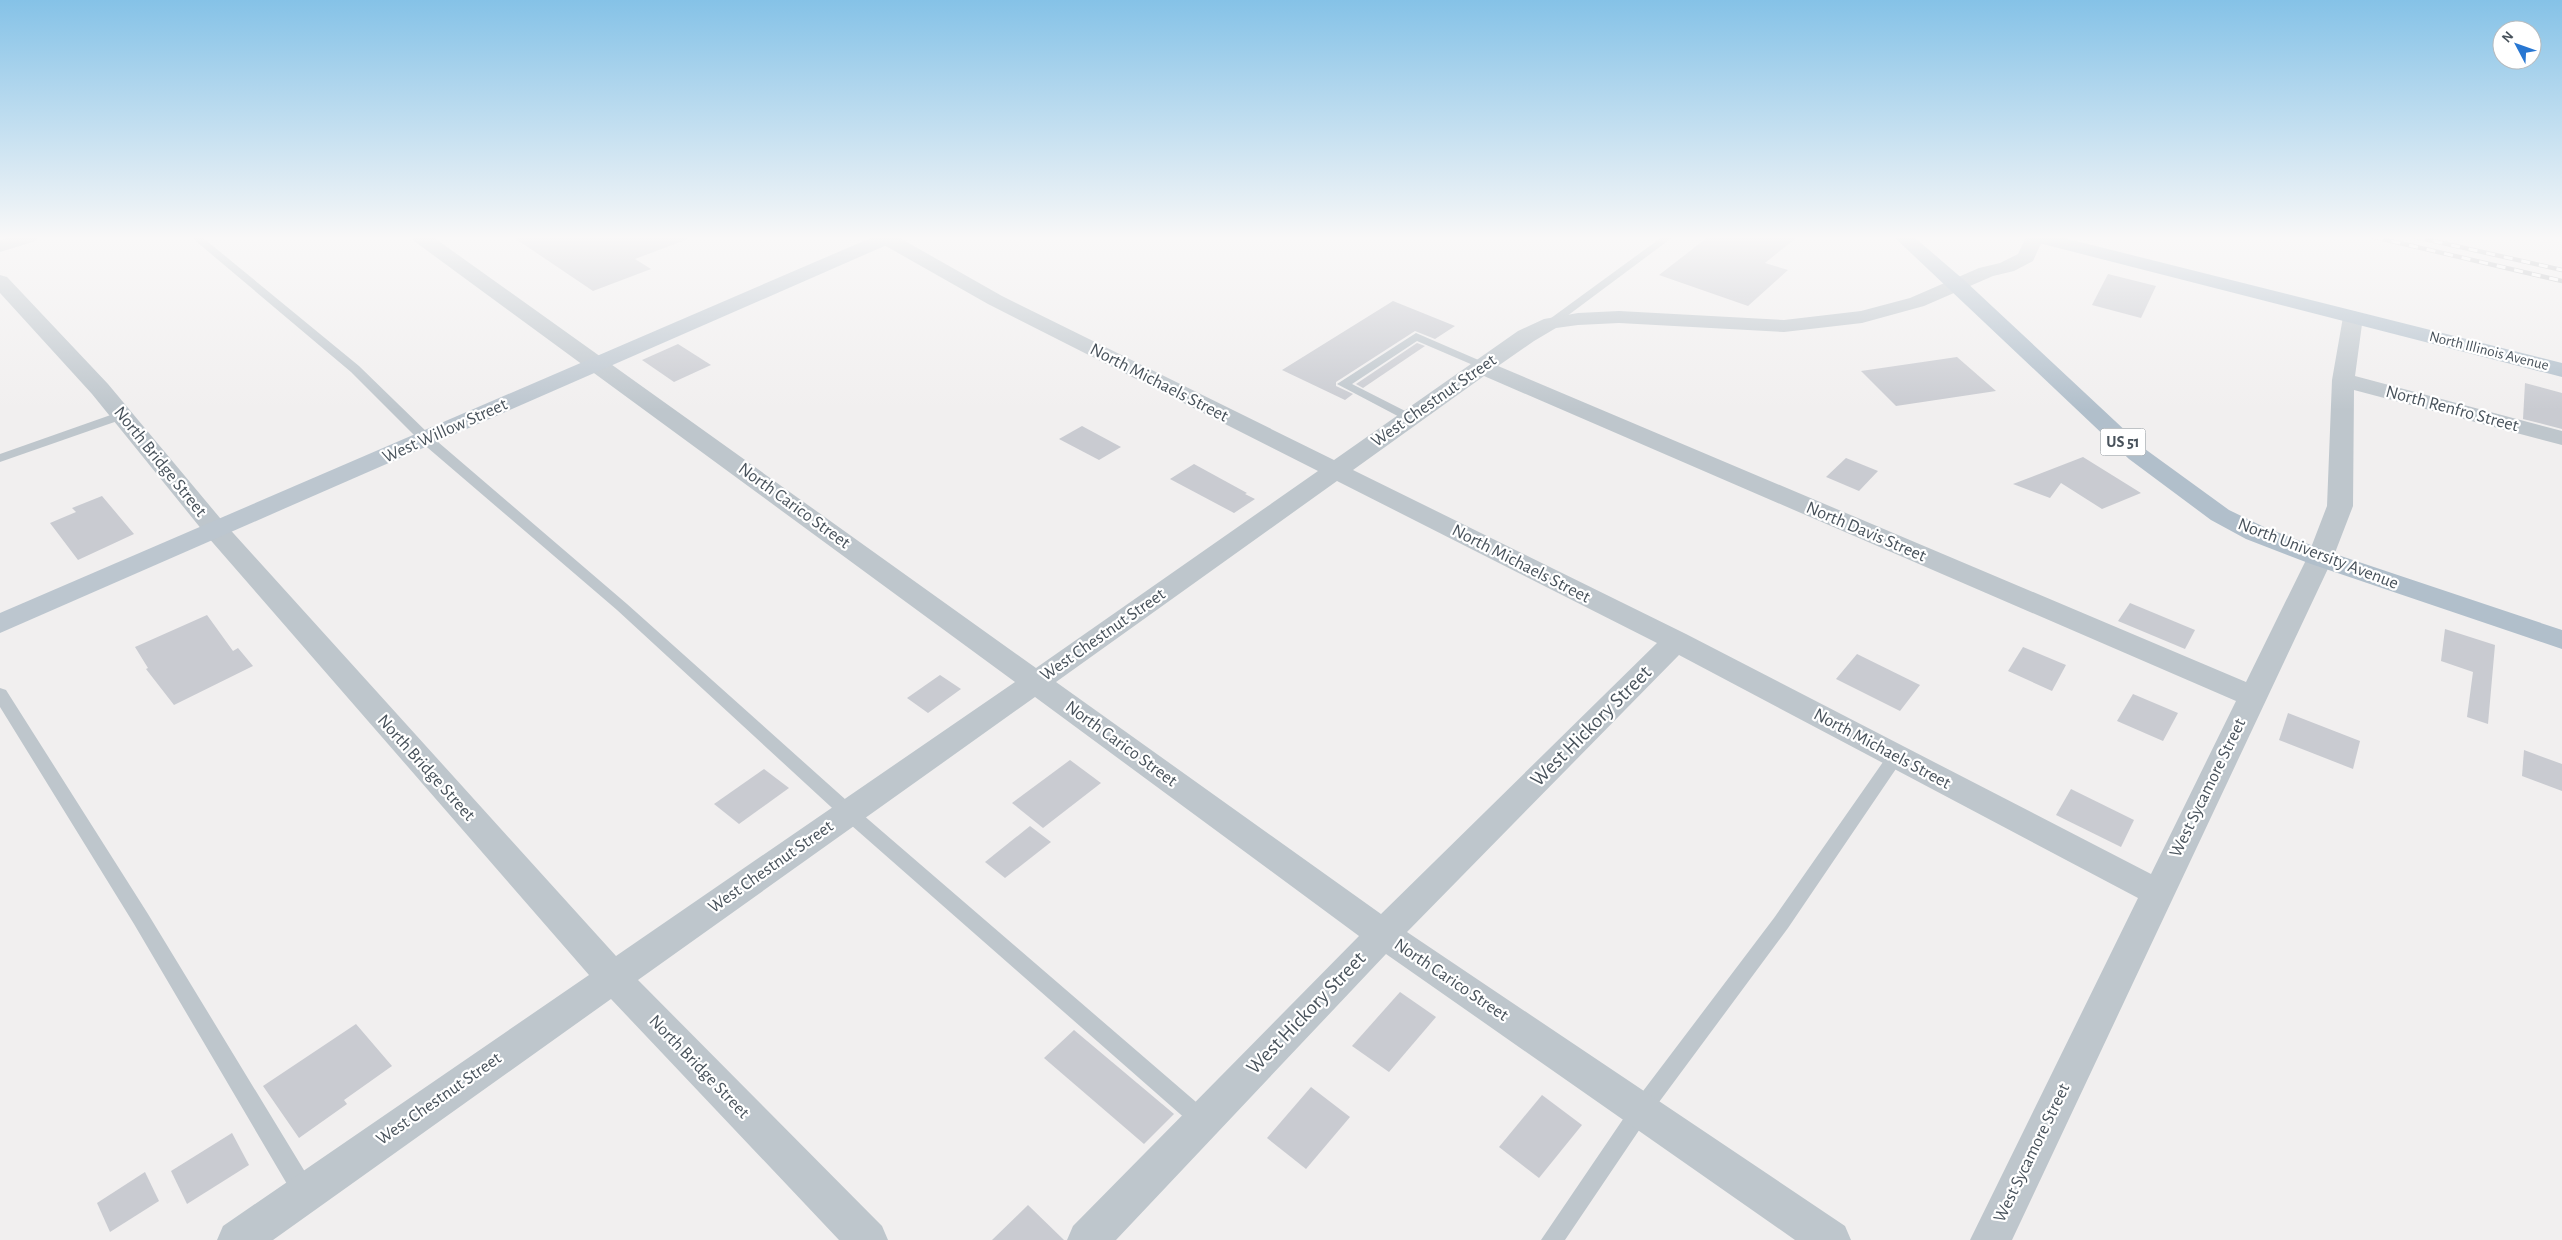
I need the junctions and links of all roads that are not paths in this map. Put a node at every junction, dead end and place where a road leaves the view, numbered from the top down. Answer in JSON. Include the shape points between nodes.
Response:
{"nodes":[{"id":1,"x":13,"y":295,"type":"edge"},
{"id":2,"x":266,"y":295,"type":"edge"},
{"id":3,"x":501,"y":295,"type":"edge"},
{"id":4,"x":754,"y":295,"type":"edge"},
{"id":5,"x":986,"y":295,"type":"edge"},
{"id":6,"x":1589,"y":295,"type":"edge"},
{"id":7,"x":1933,"y":295,"type":"edge"},
{"id":8,"x":1968,"y":295,"type":"edge"},
{"id":9,"x":2266,"y":295,"type":"edge"},
{"id":10,"x":2353,"y":317,"type":"junction"},
{"id":11,"x":1551,"y":323,"type":"junction"},
{"id":12,"x":597,"y":364,"type":"junction"},
{"id":13,"x":1482,"y":366,"type":"junction"},
{"id":14,"x":2562,"y":370,"type":"edge"},
{"id":15,"x":2343,"y":380,"type":"junction"},
{"id":16,"x":122,"y":415,"type":"junction"},
{"id":17,"x":1409,"y":418,"type":"junction"},
{"id":18,"x":2562,"y":438,"type":"edge"},
{"id":19,"x":426,"y":439,"type":"junction"},
{"id":20,"x":0,"y":458,"type":"edge"},
{"id":21,"x":1336,"y":471,"type":"junction"},
{"id":22,"x":216,"y":530,"type":"junction"},
{"id":23,"x":2320,"y":558,"type":"junction"},
{"id":24,"x":0,"y":624,"type":"edge"},
{"id":25,"x":2562,"y":640,"type":"edge"},
{"id":26,"x":1676,"y":641,"type":"junction"},
{"id":27,"x":1036,"y":682,"type":"junction"},
{"id":28,"x":0,"y":694,"type":"edge"},
{"id":29,"x":2252,"y":696,"type":"junction"},
{"id":30,"x":1896,"y":756,"type":"junction"},
{"id":31,"x":849,"y":813,"type":"junction"},
{"id":32,"x":2158,"y":893,"type":"junction"},
{"id":33,"x":1383,"y":934,"type":"junction"},
{"id":34,"x":613,"y":978,"type":"junction"},
{"id":35,"x":1641,"y":1110,"type":"junction"},
{"id":36,"x":1203,"y":1121,"type":"junction"},
{"id":37,"x":305,"y":1193,"type":"junction"},
{"id":38,"x":238,"y":1240,"type":"edge"},
{"id":39,"x":868,"y":1240,"type":"edge"},
{"id":40,"x":1088,"y":1240,"type":"edge"},
{"id":41,"x":1552,"y":1240,"type":"edge"},
{"id":42,"x":1830,"y":1240,"type":"edge"},
{"id":43,"x":1990,"y":1240,"type":"edge"}],
"edges":[{"from":1,"to":16,"type":"street","name":"North Bridge Street"},
{"from":2,"to":19,"type":"lane","via":[[355,369]]},
{"from":3,"to":12,"type":"street","name":"North Carico Street"},
{"from":4,"to":12,"type":"street","name":"West Willow Street"},
{"from":5,"to":21,"type":"street","name":"North Michaels Street"},
{"from":6,"to":11,"type":"lane"},
{"from":7,"to":11,"type":"street","name":"West Chestnut Street","via":[[1862,318],[1784,326],[1619,317]]},
{"from":8,"to":23,"type":"main road","name":"North University Avenue","number":"US 51","via":[[2089,412],[2181,488],[2220,515],[2255,533]]},
{"from":9,"to":10,"type":"main road","name":"North Illinois Avenue"},
{"from":10,"to":14,"type":"main road","name":"North Illinois Avenue"},
{"from":10,"to":15,"type":"street","name":"West Sycamore Street"},
{"from":11,"to":13,"type":"street","name":"West Chestnut Street"},
{"from":12,"to":19,"type":"street","name":"West Willow Street"},
{"from":12,"to":27,"type":"street","name":"North Carico Street"},
{"from":13,"to":17,"type":"street","name":"West Chestnut Street"},
{"from":13,"to":17,"type":"lane","via":[[1416,336],[1343,384]]},
{"from":13,"to":29,"type":"street","name":"North Davis Street"},
{"from":15,"to":18,"type":"street","name":"North Renfro Street"},
{"from":15,"to":23,"type":"street","name":"West Sycamore Street","via":[[2340,506]]},
{"from":16,"to":20,"type":"lane"},
{"from":16,"to":22,"type":"street","name":"North Bridge Street"},
{"from":17,"to":21,"type":"street","name":"West Chestnut Street"},
{"from":19,"to":22,"type":"street","name":"West Willow Street"},
{"from":19,"to":31,"type":"lane","via":[[622,606]]},
{"from":21,"to":26,"type":"street","name":"North Michaels Street"},
{"from":21,"to":27,"type":"street","name":"West Chestnut Street"},
{"from":22,"to":24,"type":"street","name":"West Willow Street"},
{"from":22,"to":34,"type":"street","name":"North Bridge Street"},
{"from":23,"to":25,"type":"main road","name":"North University Avenue","number":"US 51"},
{"from":23,"to":29,"type":"street","name":"West Sycamore Street"},
{"from":26,"to":30,"type":"street","name":"North Michaels Street"},
{"from":26,"to":33,"type":"street","name":"West Hickory Street"},
{"from":27,"to":31,"type":"street","name":"West Chestnut Street"},
{"from":27,"to":33,"type":"street","name":"North Carico Street"},
{"from":28,"to":37,"type":"lane","via":[[141,919]]},
{"from":29,"to":32,"type":"street","name":"West Sycamore Street"},
{"from":30,"to":32,"type":"street","name":"North Michaels Street"},
{"from":30,"to":35,"type":"lane","via":[[1780,923]]},
{"from":31,"to":34,"type":"street","name":"West Chestnut Street"},
{"from":31,"to":36,"type":"lane"},
{"from":32,"to":43,"type":"street","name":"West Sycamore Street"},
{"from":33,"to":35,"type":"street","name":"North Carico Street"},
{"from":33,"to":36,"type":"street","name":"West Hickory Street"},
{"from":34,"to":37,"type":"street","name":"West Chestnut Street"},
{"from":34,"to":39,"type":"street","name":"North Bridge Street"},
{"from":35,"to":41,"type":"lane"},
{"from":35,"to":42,"type":"street","name":"North Carico Street"},
{"from":36,"to":40,"type":"street","name":"West Hickory Street"},
{"from":37,"to":38,"type":"street","name":"West Chestnut Street"}]}
